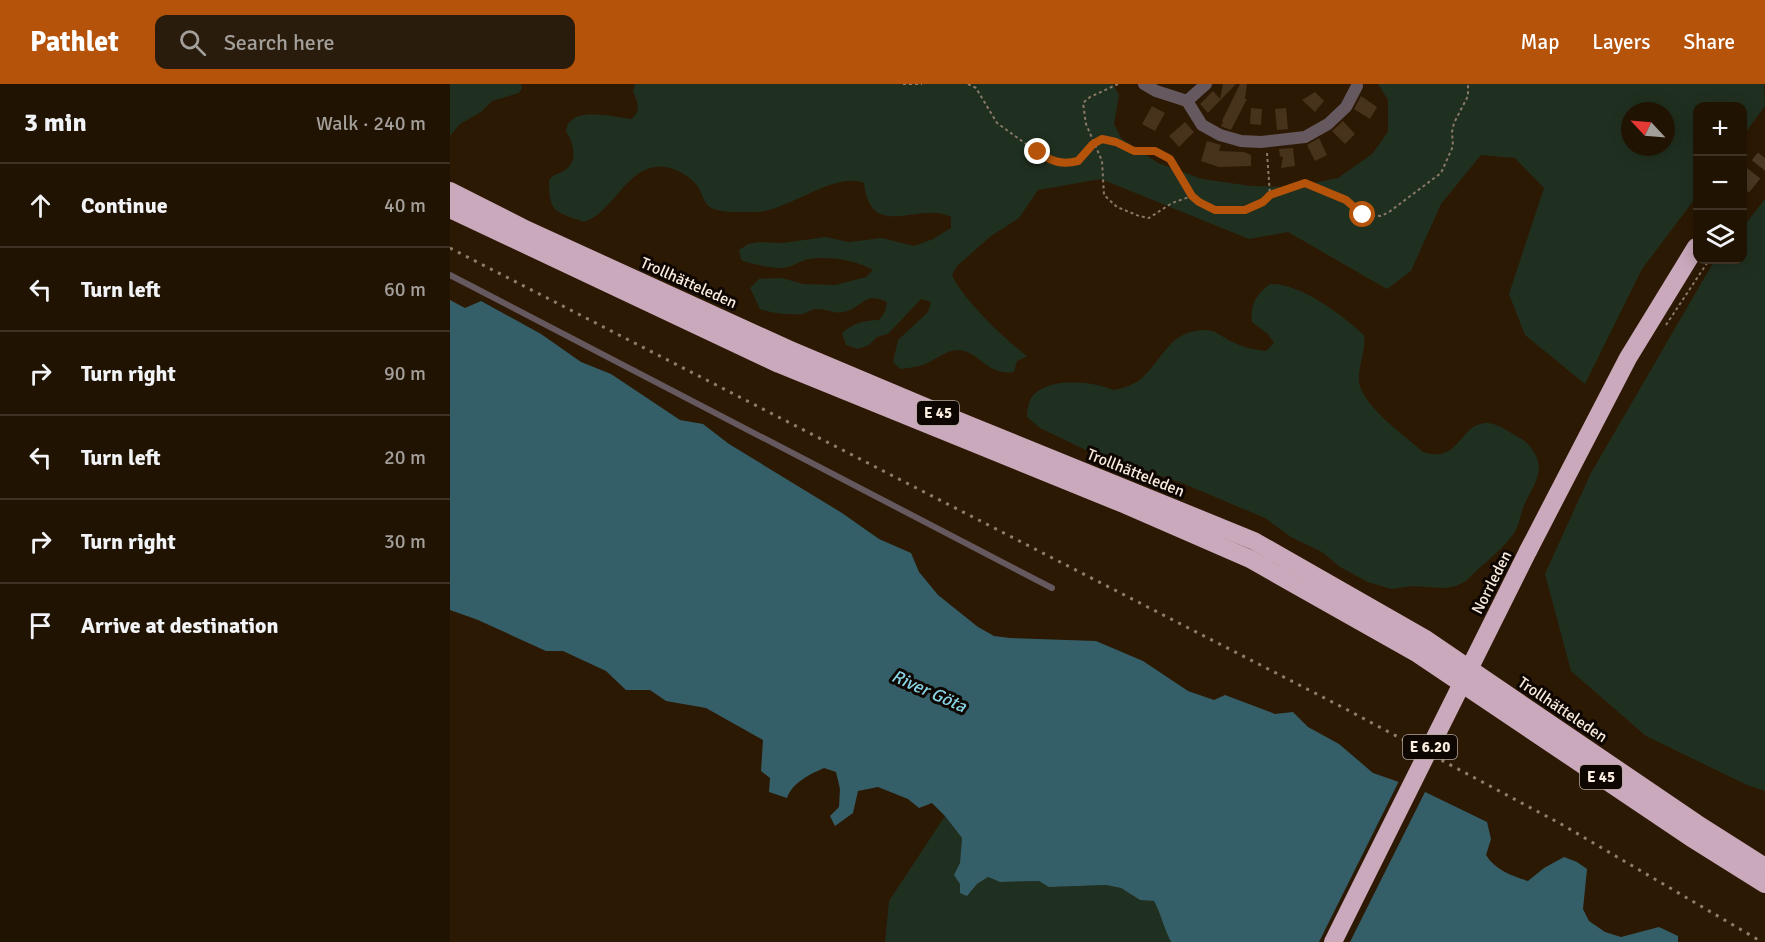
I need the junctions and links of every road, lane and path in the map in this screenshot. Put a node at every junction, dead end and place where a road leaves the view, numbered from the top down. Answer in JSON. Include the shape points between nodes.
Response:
{"nodes":[{"id":1,"x":903,"y":84,"type":"edge"},
{"id":2,"x":922,"y":84,"type":"edge"},
{"id":3,"x":968,"y":84,"type":"edge"},
{"id":4,"x":1118,"y":84,"type":"edge"},
{"id":5,"x":1144,"y":84,"type":"edge"},
{"id":6,"x":1206,"y":84,"type":"edge"},
{"id":7,"x":1468,"y":84,"type":"edge"},
{"id":8,"x":1357,"y":86,"type":"dead end"},
{"id":9,"x":1187,"y":101,"type":"junction"},
{"id":10,"x":1266,"y":141,"type":"junction"},
{"id":11,"x":1095,"y":143,"type":"junction"},
{"id":12,"x":450,"y":191,"type":"edge"},
{"id":13,"x":1270,"y":195,"type":"junction"},
{"id":14,"x":1192,"y":196,"type":"junction"},
{"id":15,"x":450,"y":209,"type":"edge"},
{"id":16,"x":1695,"y":264,"type":"edge"},
{"id":17,"x":1697,"y":264,"type":"edge"},
{"id":18,"x":450,"y":275,"type":"edge"},
{"id":19,"x":1665,"y":327,"type":"dead end"},
{"id":20,"x":1052,"y":588,"type":"dead end"},
{"id":21,"x":1765,"y":867,"type":"edge"},
{"id":22,"x":1765,"y":884,"type":"edge"},
{"id":23,"x":1333,"y":942,"type":"edge"}],
"edges":[{"from":1,"to":2,"type":"path"},
{"from":3,"to":11,"type":"path","via":[[976,87],[997,123],[1047,159],[1059,164],[1078,161]]},
{"from":4,"to":11,"type":"path","via":[[1083,103],[1086,124]]},
{"from":5,"to":9,"type":"street"},
{"from":6,"to":9,"type":"street"},
{"from":7,"to":13,"type":"path","via":[[1468,96],[1452,132],[1454,146],[1441,172],[1389,212],[1381,216],[1363,215],[1346,200],[1305,183]]},
{"from":8,"to":10,"type":"street","via":[[1346,106],[1328,124],[1305,137]]},
{"from":9,"to":10,"type":"street","via":[[1202,125],[1220,135],[1241,141]]},
{"from":10,"to":13,"type":"path"},
{"from":11,"to":14,"type":"path","via":[[1102,139],[1134,151],[1155,151],[1170,159]]},
{"from":11,"to":14,"type":"path","via":[[1102,161],[1104,195],[1117,207],[1149,218]]},
{"from":12,"to":21,"type":"highway","name":"Trollhätteleden","number":"E 45","via":[[788,349],[1254,542],[1424,638]]},
{"from":13,"to":14,"type":"path","via":[[1245,210],[1215,210]]},
{"from":15,"to":22,"type":"highway","name":"Trollhätteleden","number":"E 45","via":[[779,364],[1250,559],[1418,654]]},
{"from":16,"to":23,"type":"highway","name":"Norrleden","number":"E 6.20","bridge":true,"via":[[1628,358]]},
{"from":17,"to":19,"type":"path"},
{"from":18,"to":20,"type":"lane"}]}
